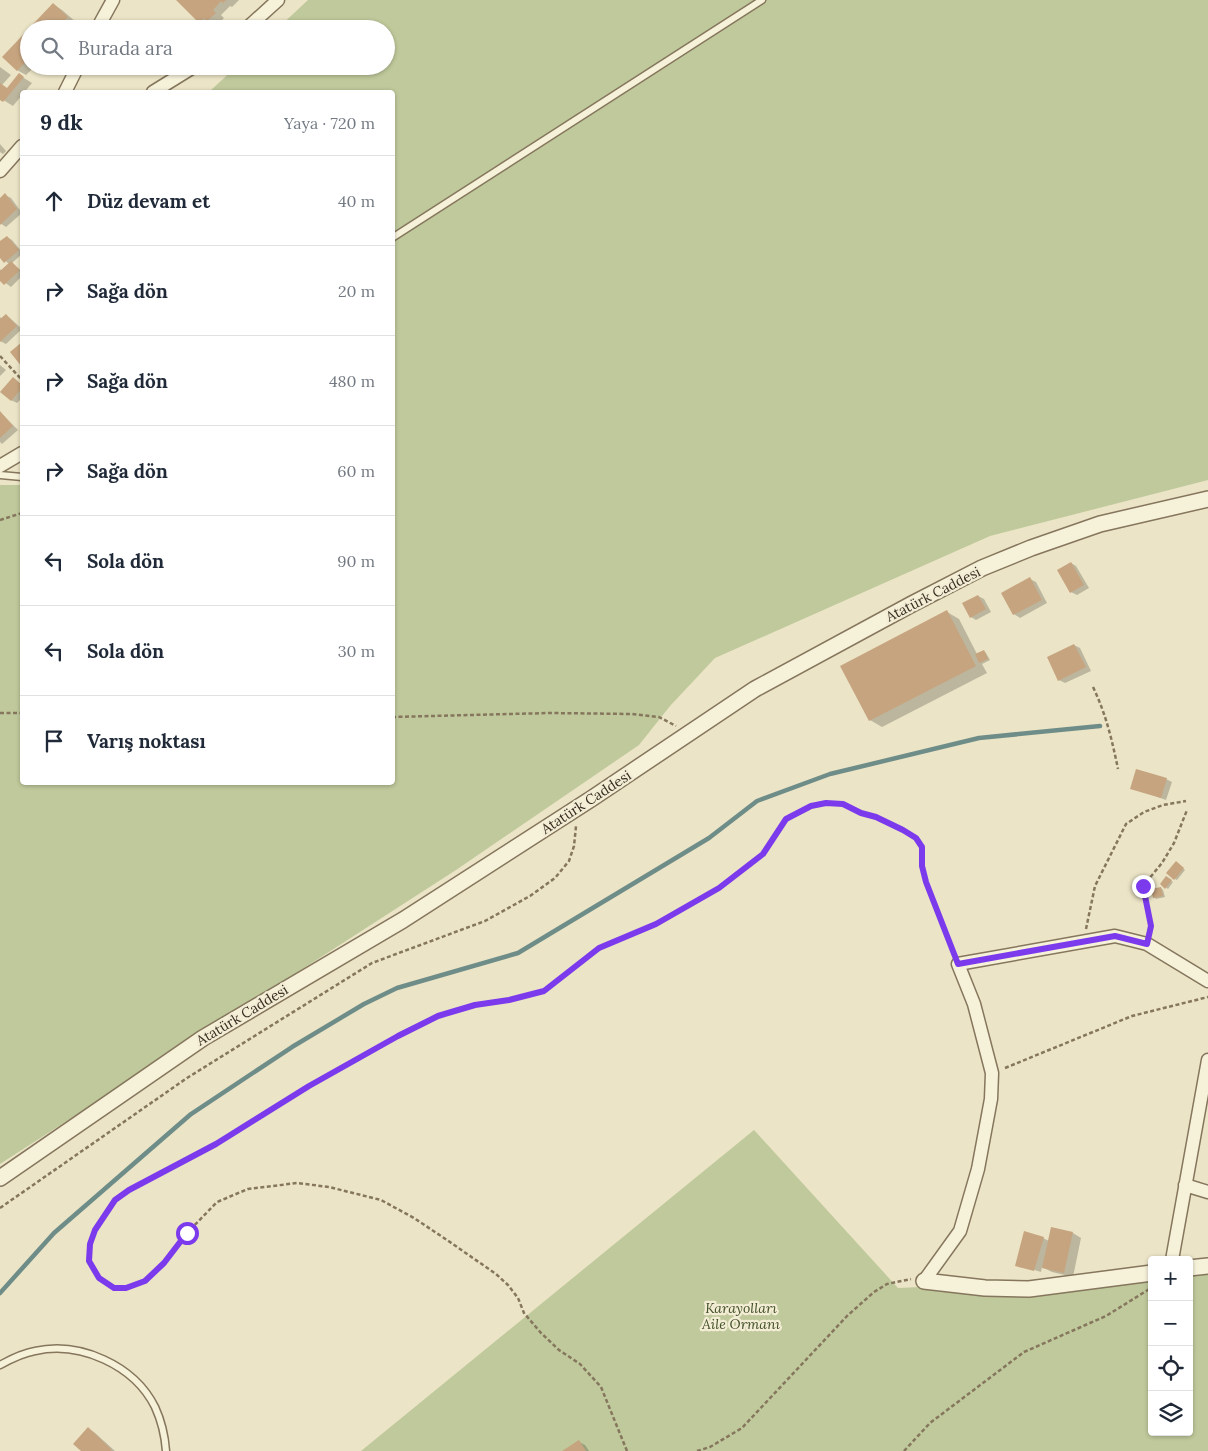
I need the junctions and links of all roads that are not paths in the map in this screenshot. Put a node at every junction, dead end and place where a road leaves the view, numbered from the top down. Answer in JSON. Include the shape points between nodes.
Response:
{"nodes":[{"id":1,"x":114,"y":0,"type":"edge"},
{"id":2,"x":278,"y":0,"type":"edge"},
{"id":3,"x":762,"y":0,"type":"edge"},
{"id":4,"x":102,"y":20,"type":"edge"},
{"id":5,"x":256,"y":20,"type":"edge"},
{"id":6,"x":74,"y":75,"type":"edge"},
{"id":7,"x":181,"y":75,"type":"edge"},
{"id":8,"x":67,"y":90,"type":"edge"},
{"id":9,"x":156,"y":90,"type":"edge"},
{"id":10,"x":20,"y":149,"type":"edge"},
{"id":11,"x":0,"y":171,"type":"edge"},
{"id":12,"x":395,"y":236,"type":"edge"},
{"id":13,"x":20,"y":454,"type":"edge"},
{"id":14,"x":0,"y":466,"type":"edge"},
{"id":15,"x":0,"y":474,"type":"edge"},
{"id":16,"x":20,"y":477,"type":"edge"},
{"id":17,"x":1208,"y":499,"type":"edge"},
{"id":18,"x":1208,"y":981,"type":"edge"},
{"id":19,"x":1208,"y":1060,"type":"edge"},
{"id":20,"x":0,"y":1178,"type":"edge"},
{"id":21,"x":1185,"y":1185,"type":"junction"},
{"id":22,"x":1208,"y":1192,"type":"edge"},
{"id":23,"x":1173,"y":1256,"type":"edge"},
{"id":24,"x":1208,"y":1266,"type":"edge"},
{"id":25,"x":1193,"y":1268,"type":"edge"},
{"id":26,"x":1148,"y":1273,"type":"edge"},
{"id":27,"x":924,"y":1281,"type":"joint"},
{"id":28,"x":0,"y":1366,"type":"edge"},
{"id":29,"x":166,"y":1451,"type":"edge"}],
"edges":[{"from":1,"to":4,"type":"street"},
{"from":2,"to":5,"type":"street"},
{"from":3,"to":12,"type":"lane"},
{"from":6,"to":8,"type":"street"},
{"from":7,"to":9,"type":"street"},
{"from":10,"to":11,"type":"street"},
{"from":13,"to":14,"type":"street"},
{"from":15,"to":16,"type":"lane"},
{"from":17,"to":20,"type":"street","name":"Atatürk Caddesi","via":[[1100,524],[982,568],[755,690],[403,920],[203,1038]]},
{"from":18,"to":27,"type":"street","via":[[1147,944],[1115,936],[958,964],[974,1004],[992,1073],[991,1099],[978,1169],[960,1231]]},
{"from":19,"to":21,"type":"street"},
{"from":21,"to":22,"type":"street"},
{"from":21,"to":23,"type":"street"},
{"from":24,"to":25,"type":"street"},
{"from":26,"to":27,"type":"street","via":[[1029,1288],[985,1288]]},
{"from":28,"to":29,"type":"lane","via":[[34,1351],[59,1348],[102,1358],[140,1385],[155,1407]]}]}
